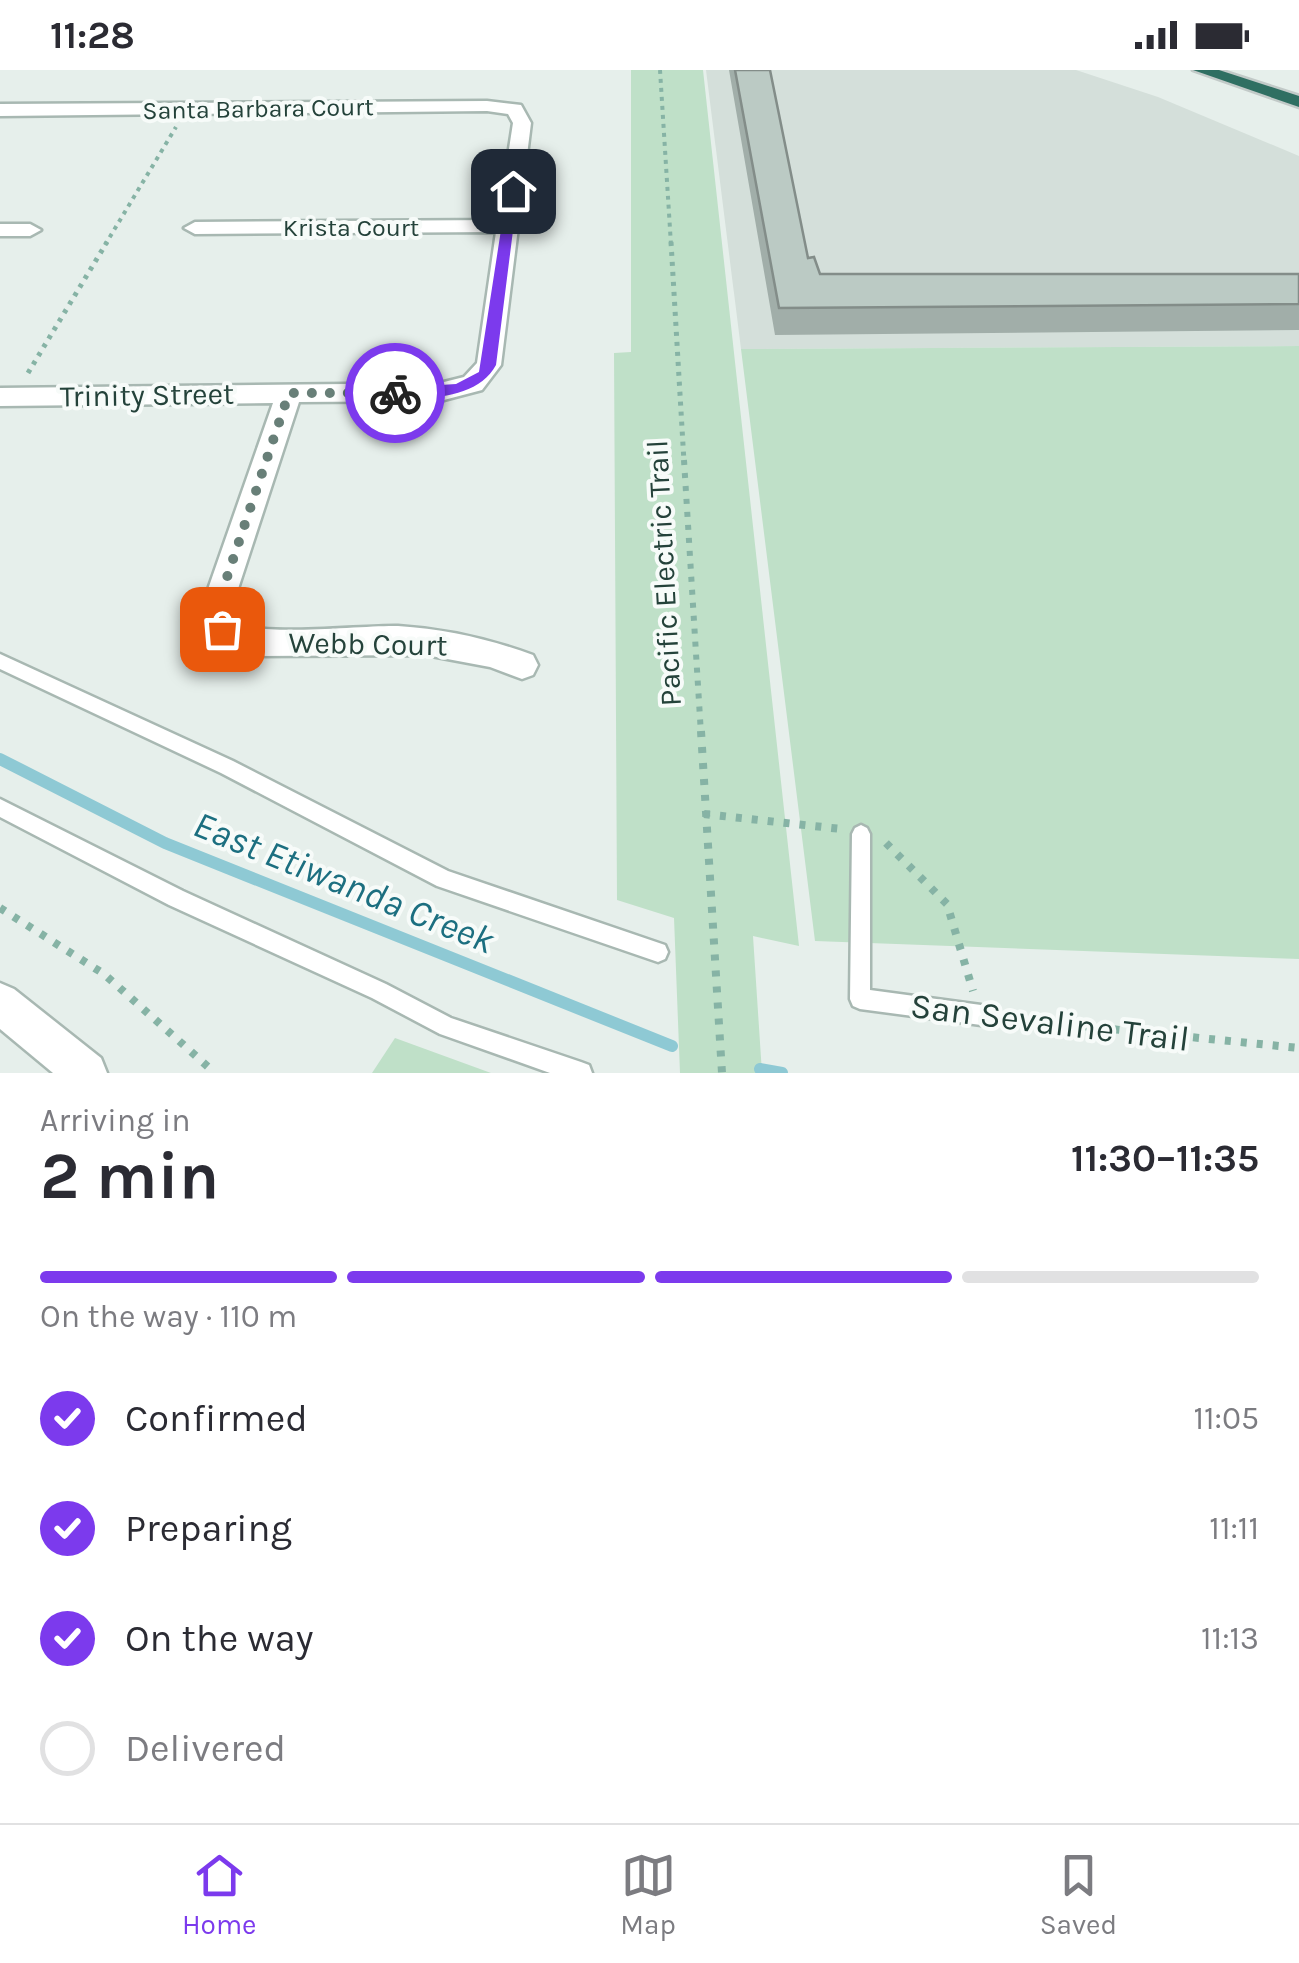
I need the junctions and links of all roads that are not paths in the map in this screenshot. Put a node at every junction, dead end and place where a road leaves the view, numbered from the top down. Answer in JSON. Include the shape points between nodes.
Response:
{"nodes":[{"id":1,"x":1202,"y":70,"type":"edge"},
{"id":2,"x":1299,"y":102,"type":"edge"},
{"id":3,"x":0,"y":110,"type":"edge"},
{"id":4,"x":508,"y":226,"type":"junction"},
{"id":5,"x":195,"y":228,"type":"dead end"},
{"id":6,"x":0,"y":230,"type":"edge"},
{"id":7,"x":30,"y":230,"type":"dead end"},
{"id":8,"x":289,"y":393,"type":"junction"},
{"id":9,"x":0,"y":398,"type":"edge"},
{"id":10,"x":0,"y":661,"type":"edge"},
{"id":11,"x":522,"y":665,"type":"dead end"},
{"id":12,"x":0,"y":808,"type":"edge"},
{"id":13,"x":861,"y":834,"type":"dead end"},
{"id":14,"x":658,"y":952,"type":"dead end"},
{"id":15,"x":0,"y":1003,"type":"edge"},
{"id":16,"x":980,"y":1016,"type":"road end"},
{"id":17,"x":86,"y":1073,"type":"edge"},
{"id":18,"x":580,"y":1073,"type":"edge"}],
"edges":[{"from":1,"to":2,"type":"highway"},
{"from":3,"to":4,"type":"street","name":"Santa Barbara Court","via":[[515,109],[522,122]]},
{"from":4,"to":5,"type":"street","name":"Krista Court"},
{"from":4,"to":8,"type":"street","name":"Trinity Street","via":[[489,365],[473,384],[440,392]]},
{"from":6,"to":7,"type":"street"},
{"from":8,"to":9,"type":"street","name":"Trinity Street"},
{"from":8,"to":11,"type":"street","name":"Webb Court","via":[[221,595],[222,629],[236,640],[259,642],[455,644]]},
{"from":10,"to":14,"type":"lane","via":[[444,878]]},
{"from":12,"to":18,"type":"lane","via":[[447,1027]]},
{"from":13,"to":16,"type":"lane","name":"San Sevaline Trail","via":[[860,1000]]},
{"from":15,"to":17,"type":"street"}]}
